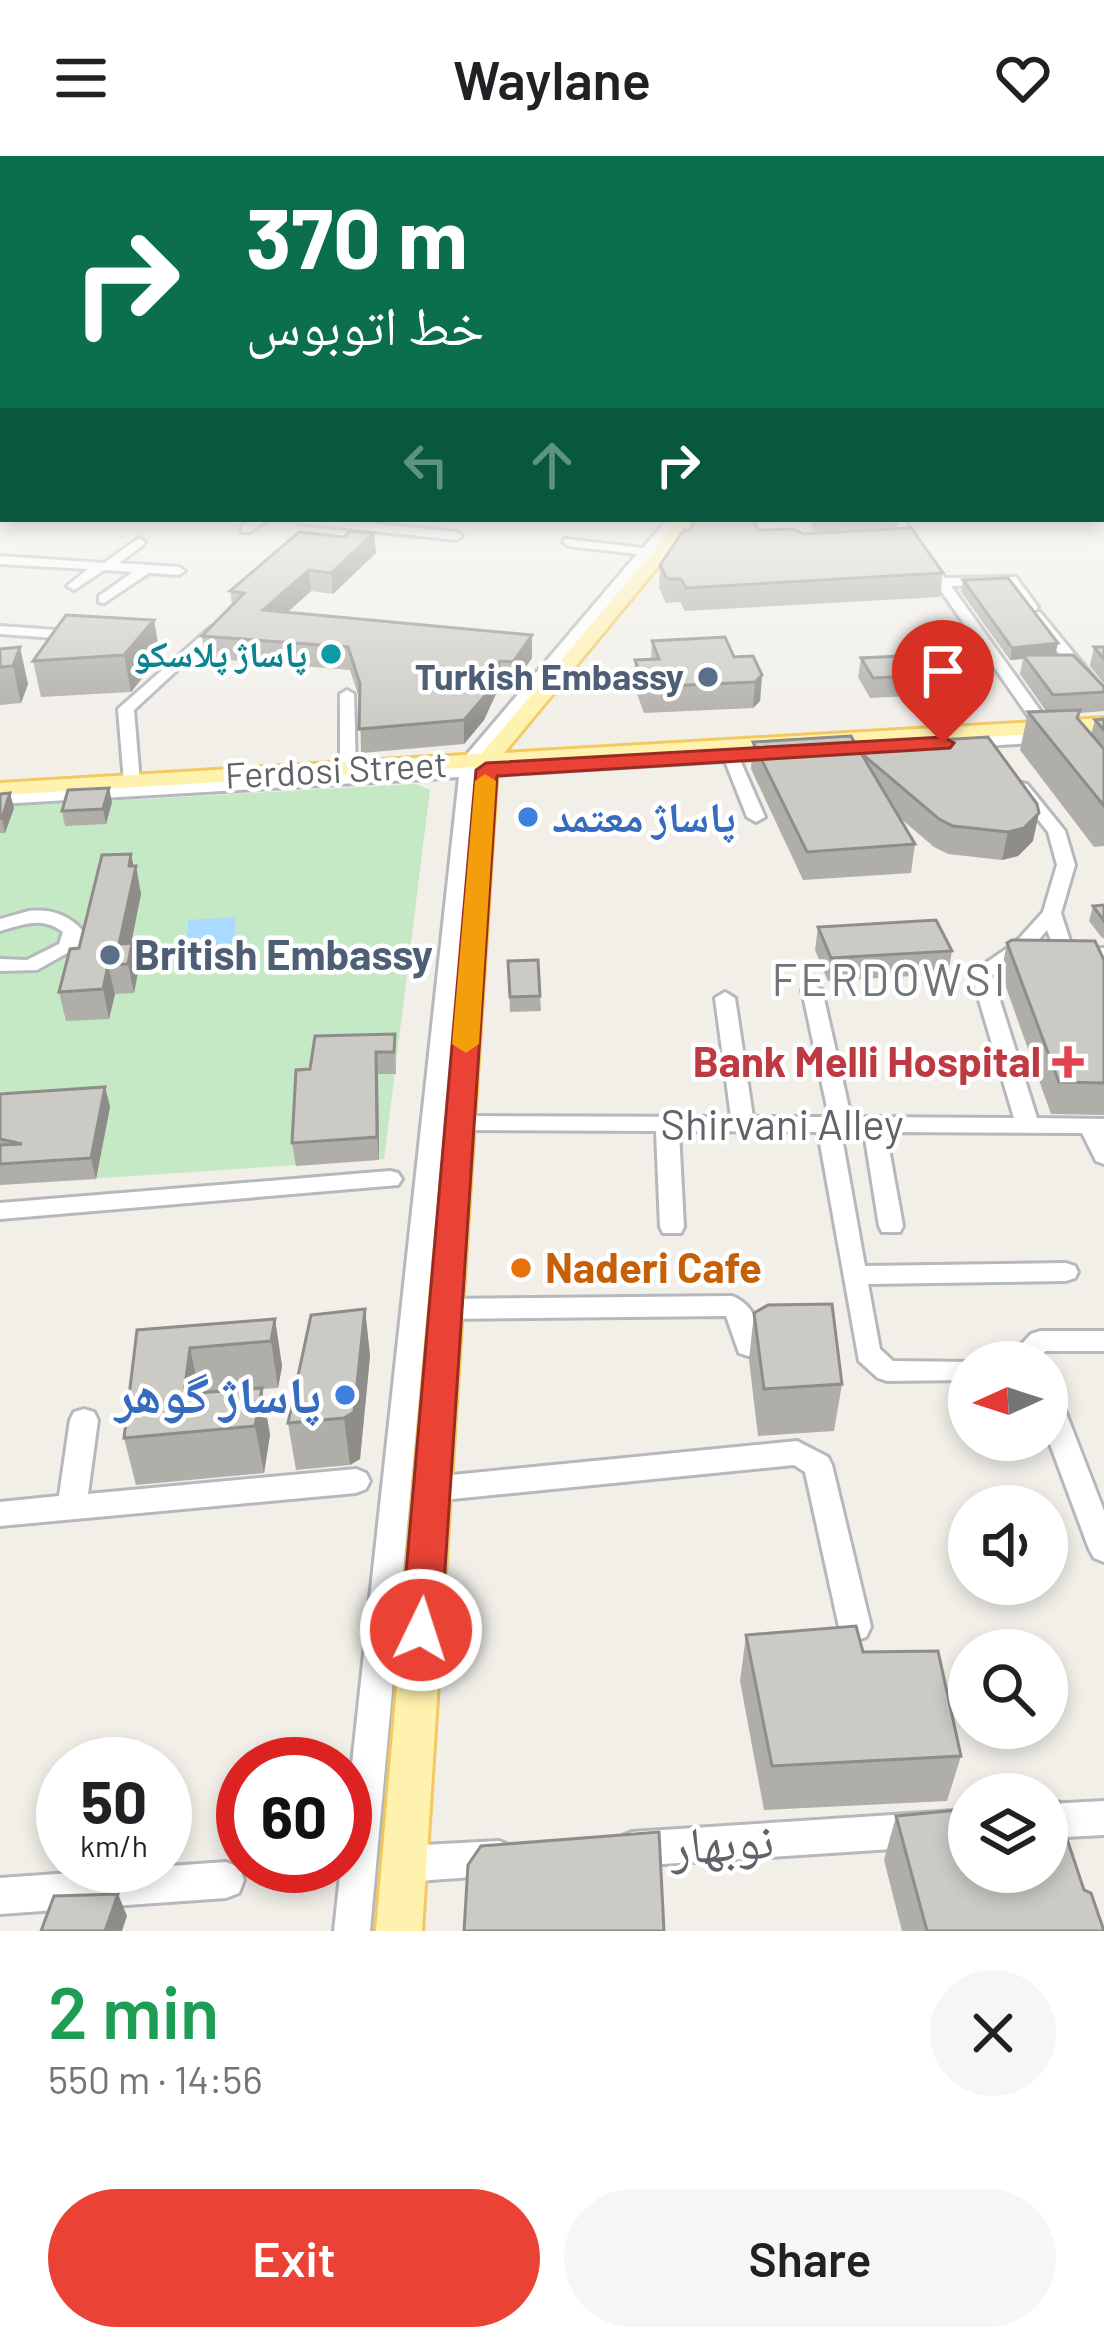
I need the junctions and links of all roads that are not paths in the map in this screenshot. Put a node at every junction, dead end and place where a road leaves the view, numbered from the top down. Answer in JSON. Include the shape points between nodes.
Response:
{"nodes":[{"id":1,"x":104,"y":566,"type":"joint"},
{"id":2,"x":641,"y":566,"type":"edge"},
{"id":3,"x":931,"y":566,"type":"edge"},
{"id":4,"x":146,"y":569,"type":"junction"},
{"id":5,"x":179,"y":571,"type":"dead end"},
{"id":6,"x":942,"y":582,"type":"junction"},
{"id":7,"x":74,"y":586,"type":"dead end"},
{"id":8,"x":104,"y":599,"type":"dead end"},
{"id":9,"x":0,"y":630,"type":"edge"},
{"id":10,"x":211,"y":631,"type":"edge"},
{"id":11,"x":70,"y":635,"type":"edge"},
{"id":12,"x":346,"y":694,"type":"dead end"},
{"id":13,"x":1104,"y":700,"type":"edge"},
{"id":14,"x":1104,"y":724,"type":"edge"},
{"id":15,"x":1044,"y":728,"type":"junction"},
{"id":16,"x":1104,"y":734,"type":"edge"},
{"id":17,"x":982,"y":736,"type":"junction"},
{"id":18,"x":729,"y":751,"type":"junction"},
{"id":19,"x":999,"y":760,"type":"edge"},
{"id":20,"x":478,"y":766,"type":"junction"},
{"id":21,"x":348,"y":769,"type":"junction"},
{"id":22,"x":1013,"y":777,"type":"edge"},
{"id":23,"x":131,"y":782,"type":"junction"},
{"id":24,"x":0,"y":789,"type":"edge"},
{"id":25,"x":0,"y":799,"type":"edge"},
{"id":26,"x":756,"y":817,"type":"dead end"},
{"id":27,"x":1052,"y":913,"type":"junction"},
{"id":28,"x":0,"y":921,"type":"edge"},
{"id":29,"x":1104,"y":954,"type":"edge"},
{"id":30,"x":5,"y":967,"type":"edge"},
{"id":31,"x":812,"y":990,"type":"dead end"},
{"id":32,"x":725,"y":998,"type":"dead end"},
{"id":33,"x":460,"y":1124,"type":"junction"},
{"id":34,"x":667,"y":1124,"type":"junction"},
{"id":35,"x":743,"y":1125,"type":"junction"},
{"id":36,"x":835,"y":1125,"type":"junction"},
{"id":37,"x":874,"y":1125,"type":"junction"},
{"id":38,"x":1028,"y":1126,"type":"junction"},
{"id":39,"x":1097,"y":1126,"type":"edge"},
{"id":40,"x":1104,"y":1156,"type":"edge"},
{"id":41,"x":390,"y":1180,"type":"dead end"},
{"id":42,"x":0,"y":1211,"type":"edge"},
{"id":43,"x":890,"y":1226,"type":"dead end"},
{"id":44,"x":672,"y":1227,"type":"dead end"},
{"id":45,"x":1066,"y":1272,"type":"dead end"},
{"id":46,"x":854,"y":1275,"type":"junction"},
{"id":47,"x":446,"y":1309,"type":"junction"},
{"id":48,"x":1104,"y":1340,"type":"edge"},
{"id":49,"x":1040,"y":1341,"type":"edge"},
{"id":50,"x":748,"y":1346,"type":"dead end"},
{"id":51,"x":948,"y":1370,"type":"edge"},
{"id":52,"x":84,"y":1420,"type":"dead end"},
{"id":53,"x":1068,"y":1455,"type":"edge"},
{"id":54,"x":356,"y":1481,"type":"dead end"},
{"id":55,"x":432,"y":1489,"type":"junction"},
{"id":56,"x":72,"y":1507,"type":"junction"},
{"id":57,"x":0,"y":1514,"type":"edge"},
{"id":58,"x":1104,"y":1549,"type":"edge"},
{"id":59,"x":855,"y":1627,"type":"edge"},
{"id":60,"x":1104,"y":1818,"type":"edge"},
{"id":61,"x":1068,"y":1820,"type":"edge"},
{"id":62,"x":948,"y":1828,"type":"edge"},
{"id":63,"x":592,"y":1852,"type":"edge"},
{"id":64,"x":545,"y":1855,"type":"edge"},
{"id":65,"x":404,"y":1864,"type":"junction"},
{"id":66,"x":216,"y":1881,"type":"edge"},
{"id":67,"x":0,"y":1896,"type":"edge"},
{"id":68,"x":352,"y":1931,"type":"edge"},
{"id":69,"x":399,"y":1931,"type":"edge"}],
"edges":[{"from":1,"to":4,"type":"street"},
{"from":1,"to":7,"type":"street"},
{"from":2,"to":20,"type":"main road"},
{"from":3,"to":6,"type":"street"},
{"from":4,"to":5,"type":"street"},
{"from":4,"to":8,"type":"street"},
{"from":6,"to":13,"type":"street","via":[[1011,580]]},
{"from":6,"to":15,"type":"street"},
{"from":9,"to":11,"type":"street"},
{"from":10,"to":23,"type":"street","via":[[126,709]]},
{"from":12,"to":21,"type":"street"},
{"from":14,"to":15,"type":"main road","name":"Ferdosi Street"},
{"from":15,"to":17,"type":"main road","name":"Ferdosi Street"},
{"from":16,"to":17,"type":"street"},
{"from":17,"to":18,"type":"main road","name":"Ferdosi Street"},
{"from":17,"to":19,"type":"street"},
{"from":18,"to":20,"type":"main road","name":"Ferdosi Street"},
{"from":18,"to":26,"type":"street"},
{"from":20,"to":21,"type":"main road","name":"Ferdosi Street"},
{"from":20,"to":25,"type":"street"},
{"from":20,"to":33,"type":"main road"},
{"from":20,"to":68,"type":"street"},
{"from":21,"to":23,"type":"main road","name":"Ferdosi Street"},
{"from":22,"to":27,"type":"street","via":[[1061,839],[1066,865]]},
{"from":23,"to":24,"type":"main road","name":"Ferdosi Street"},
{"from":27,"to":29,"type":"street","via":[[1062,947],[1078,956]]},
{"from":27,"to":38,"type":"street","via":[[1022,947],[981,973]]},
{"from":28,"to":30,"type":"street","via":[[59,919],[73,931],[59,955]]},
{"from":31,"to":36,"type":"street"},
{"from":32,"to":35,"type":"street"},
{"from":33,"to":34,"type":"street","name":"Shirvani Alley"},
{"from":33,"to":47,"type":"main road"},
{"from":34,"to":35,"type":"street","name":"Shirvani Alley"},
{"from":34,"to":44,"type":"street"},
{"from":35,"to":36,"type":"street","name":"Shirvani Alley"},
{"from":36,"to":37,"type":"street","name":"Shirvani Alley"},
{"from":36,"to":46,"type":"street"},
{"from":37,"to":38,"type":"street","name":"Shirvani Alley"},
{"from":37,"to":43,"type":"street"},
{"from":38,"to":39,"type":"street","name":"Shirvani Alley"},
{"from":39,"to":40,"type":"street"},
{"from":41,"to":42,"type":"street"},
{"from":45,"to":46,"type":"street"},
{"from":46,"to":51,"type":"street","via":[[877,1366]]},
{"from":47,"to":50,"type":"street","via":[[723,1305],[740,1310]]},
{"from":47,"to":55,"type":"main road"},
{"from":48,"to":49,"type":"street"},
{"from":52,"to":56,"type":"street"},
{"from":53,"to":58,"type":"street"},
{"from":54,"to":56,"type":"street"},
{"from":55,"to":59,"type":"street","via":[[797,1453],[818,1465]]},
{"from":55,"to":65,"type":"main road"},
{"from":56,"to":57,"type":"street"},
{"from":60,"to":61,"type":"street"},
{"from":62,"to":63,"type":"street","name":"نوبهار"},
{"from":64,"to":65,"type":"street"},
{"from":65,"to":69,"type":"main road"},
{"from":66,"to":67,"type":"street"}]}
